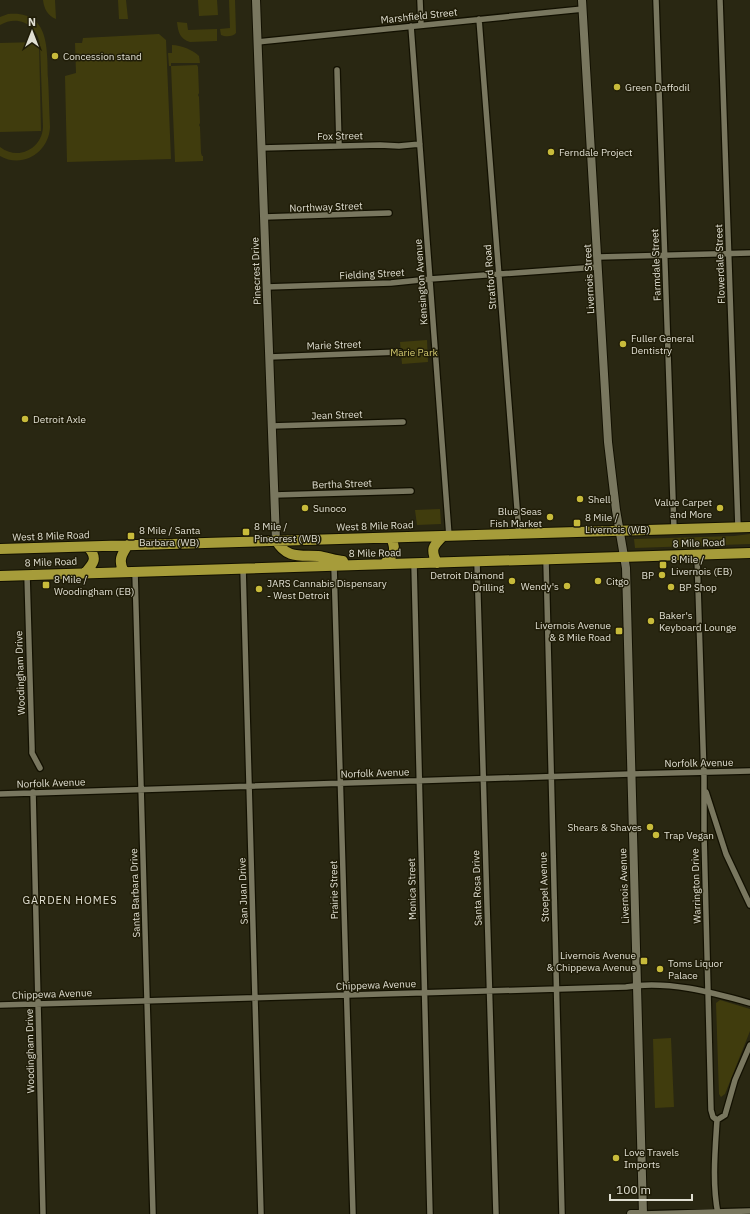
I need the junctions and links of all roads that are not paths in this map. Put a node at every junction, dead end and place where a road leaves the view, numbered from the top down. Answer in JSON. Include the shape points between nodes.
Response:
{"nodes":[{"id":1,"x":256,"y":0,"type":"edge"},
{"id":2,"x":420,"y":0,"type":"edge"},
{"id":3,"x":582,"y":0,"type":"edge"},
{"id":4,"x":656,"y":0,"type":"edge"},
{"id":5,"x":720,"y":0,"type":"edge"},
{"id":6,"x":583,"y":9,"type":"junction"},
{"id":7,"x":479,"y":19,"type":"junction"},
{"id":8,"x":421,"y":25,"type":"junction"},
{"id":9,"x":411,"y":26,"type":"junction"},
{"id":10,"x":258,"y":42,"type":"junction"},
{"id":11,"x":337,"y":70,"type":"dead end"},
{"id":12,"x":420,"y":144,"type":"junction"},
{"id":13,"x":339,"y":145,"type":"junction"},
{"id":14,"x":261,"y":148,"type":"junction"},
{"id":15,"x":389,"y":214,"type":"dead end"},
{"id":16,"x":264,"y":217,"type":"junction"},
{"id":17,"x":750,"y":253,"type":"edge"},
{"id":18,"x":729,"y":254,"type":"junction"},
{"id":19,"x":665,"y":256,"type":"junction"},
{"id":20,"x":598,"y":258,"type":"junction"},
{"id":21,"x":598,"y":267,"type":"junction"},
{"id":22,"x":499,"y":274,"type":"junction"},
{"id":23,"x":430,"y":279,"type":"junction"},
{"id":24,"x":266,"y":287,"type":"junction"},
{"id":25,"x":400,"y":352,"type":"dead end"},
{"id":26,"x":269,"y":356,"type":"junction"},
{"id":27,"x":403,"y":422,"type":"dead end"},
{"id":28,"x":271,"y":426,"type":"junction"},
{"id":29,"x":411,"y":491,"type":"dead end"},
{"id":30,"x":274,"y":495,"type":"junction"},
{"id":31,"x":738,"y":527,"type":"junction"},
{"id":32,"x":750,"y":527,"type":"edge"},
{"id":33,"x":674,"y":529,"type":"junction"},
{"id":34,"x":619,"y":530,"type":"junction"},
{"id":35,"x":519,"y":534,"type":"junction"},
{"id":36,"x":446,"y":536,"type":"junction"},
{"id":37,"x":391,"y":538,"type":"junction"},
{"id":38,"x":276,"y":540,"type":"junction"},
{"id":39,"x":128,"y":545,"type":"junction"},
{"id":40,"x":88,"y":547,"type":"junction"},
{"id":41,"x":0,"y":549,"type":"edge"},
{"id":42,"x":750,"y":553,"type":"edge"},
{"id":43,"x":697,"y":555,"type":"junction"},
{"id":44,"x":624,"y":557,"type":"junction"},
{"id":45,"x":546,"y":560,"type":"junction"},
{"id":46,"x":477,"y":562,"type":"junction"},
{"id":47,"x":437,"y":563,"type":"junction"},
{"id":48,"x":384,"y":564,"type":"junction"},
{"id":49,"x":414,"y":564,"type":"junction"},
{"id":50,"x":361,"y":565,"type":"junction"},
{"id":51,"x":334,"y":566,"type":"junction"},
{"id":52,"x":243,"y":568,"type":"junction"},
{"id":53,"x":124,"y":572,"type":"junction"},
{"id":54,"x":135,"y":572,"type":"junction"},
{"id":55,"x":85,"y":573,"type":"junction"},
{"id":56,"x":27,"y":575,"type":"junction"},
{"id":57,"x":0,"y":576,"type":"edge"},
{"id":58,"x":40,"y":768,"type":"dead end"},
{"id":59,"x":750,"y":771,"type":"edge"},
{"id":60,"x":704,"y":772,"type":"junction"},
{"id":61,"x":631,"y":774,"type":"junction"},
{"id":62,"x":550,"y":777,"type":"junction"},
{"id":63,"x":483,"y":779,"type":"junction"},
{"id":64,"x":419,"y":781,"type":"junction"},
{"id":65,"x":340,"y":783,"type":"junction"},
{"id":66,"x":249,"y":786,"type":"junction"},
{"id":67,"x":704,"y":787,"type":"junction"},
{"id":68,"x":141,"y":789,"type":"junction"},
{"id":69,"x":32,"y":792,"type":"junction"},
{"id":70,"x":0,"y":794,"type":"edge"},
{"id":71,"x":750,"y":905,"type":"edge"},
{"id":72,"x":636,"y":985,"type":"junction"},
{"id":73,"x":556,"y":989,"type":"junction"},
{"id":74,"x":490,"y":991,"type":"junction"},
{"id":75,"x":708,"y":992,"type":"junction"},
{"id":76,"x":424,"y":993,"type":"junction"},
{"id":77,"x":346,"y":995,"type":"junction"},
{"id":78,"x":255,"y":998,"type":"junction"},
{"id":79,"x":146,"y":1000,"type":"junction"},
{"id":80,"x":38,"y":1003,"type":"junction"},
{"id":81,"x":750,"y":1004,"type":"edge"},
{"id":82,"x":0,"y":1005,"type":"edge"},
{"id":83,"x":750,"y":1045,"type":"edge"},
{"id":84,"x":717,"y":1120,"type":"junction"},
{"id":85,"x":750,"y":1211,"type":"edge"},
{"id":86,"x":718,"y":1213,"type":"edge"},
{"id":87,"x":44,"y":1214,"type":"edge"},
{"id":88,"x":153,"y":1214,"type":"edge"},
{"id":89,"x":261,"y":1214,"type":"edge"},
{"id":90,"x":353,"y":1214,"type":"edge"},
{"id":91,"x":430,"y":1214,"type":"edge"},
{"id":92,"x":496,"y":1214,"type":"edge"},
{"id":93,"x":562,"y":1214,"type":"edge"},
{"id":94,"x":631,"y":1214,"type":"edge"},
{"id":95,"x":643,"y":1214,"type":"edge"}],
"edges":[{"from":1,"to":10,"type":"street","name":"Pinecrest Drive"},
{"from":2,"to":8,"type":"street"},
{"from":3,"to":6,"type":"street","name":"Livernois Street"},
{"from":4,"to":19,"type":"street","name":"Farmdale Street"},
{"from":5,"to":18,"type":"street","name":"Flowerdale Street"},
{"from":6,"to":7,"type":"street","name":"Marshfield Street"},
{"from":6,"to":20,"type":"street","name":"Livernois Street"},
{"from":7,"to":8,"type":"street","name":"Marshfield Street"},
{"from":7,"to":22,"type":"street","name":"Stratford Road"},
{"from":8,"to":9,"type":"street","name":"Marshfield Street"},
{"from":9,"to":10,"type":"street","name":"Marshfield Street"},
{"from":9,"to":12,"type":"street","name":"Kensington Avenue"},
{"from":10,"to":14,"type":"street","name":"Pinecrest Drive"},
{"from":11,"to":13,"type":"street"},
{"from":12,"to":13,"type":"street","name":"Fox Street"},
{"from":12,"to":23,"type":"street","name":"Kensington Avenue"},
{"from":13,"to":14,"type":"street","name":"Fox Street"},
{"from":14,"to":16,"type":"street","name":"Pinecrest Drive"},
{"from":15,"to":16,"type":"street","name":"Northway Street"},
{"from":16,"to":24,"type":"street","name":"Pinecrest Drive"},
{"from":17,"to":18,"type":"street"},
{"from":18,"to":19,"type":"street"},
{"from":18,"to":31,"type":"street","name":"Flowerdale Street"},
{"from":19,"to":20,"type":"street"},
{"from":19,"to":33,"type":"street","name":"Farmdale Street"},
{"from":20,"to":21,"type":"street","name":"Livernois Street"},
{"from":21,"to":22,"type":"street","name":"Fielding Street"},
{"from":21,"to":34,"type":"street","name":"Livernois Street","via":[[608,442]]},
{"from":22,"to":23,"type":"street","name":"Fielding Street"},
{"from":22,"to":35,"type":"street","name":"Stratford Road"},
{"from":23,"to":24,"type":"street","name":"Fielding Street","via":[[391,283]]},
{"from":23,"to":36,"type":"street","name":"Kensington Avenue"},
{"from":24,"to":26,"type":"street","name":"Pinecrest Drive"},
{"from":25,"to":26,"type":"street","name":"Marie Street"},
{"from":26,"to":28,"type":"street","name":"Pinecrest Drive"},
{"from":27,"to":28,"type":"street","name":"Jean Street"},
{"from":28,"to":30,"type":"street","name":"Pinecrest Drive"},
{"from":29,"to":30,"type":"street","name":"Bertha Street"},
{"from":30,"to":38,"type":"street","name":"Pinecrest Drive"},
{"from":31,"to":32,"type":"highway","name":"West 8 Mile Road"},
{"from":31,"to":33,"type":"highway","name":"West 8 Mile Road"},
{"from":33,"to":34,"type":"highway","name":"West 8 Mile Road"},
{"from":34,"to":35,"type":"highway","name":"West 8 Mile Road"},
{"from":34,"to":44,"type":"street","name":"Livernois Street"},
{"from":35,"to":36,"type":"highway","name":"West 8 Mile Road"},
{"from":36,"to":37,"type":"highway","name":"West 8 Mile Road"},
{"from":36,"to":47,"type":"highway","via":[[432,550]]},
{"from":37,"to":38,"type":"highway","name":"West 8 Mile Road"},
{"from":37,"to":48,"type":"highway","via":[[395,551]]},
{"from":38,"to":39,"type":"highway","name":"West 8 Mile Road"},
{"from":38,"to":50,"type":"highway","via":[[282,550],[294,555],[318,556]]},
{"from":39,"to":40,"type":"highway","name":"West 8 Mile Road"},
{"from":39,"to":53,"type":"highway","via":[[120,560]]},
{"from":40,"to":41,"type":"highway","name":"West 8 Mile Road"},
{"from":40,"to":55,"type":"highway","via":[[93,552],[94,559]]},
{"from":42,"to":43,"type":"highway","name":"8 Mile Road"},
{"from":43,"to":44,"type":"highway","name":"8 Mile Road"},
{"from":43,"to":60,"type":"street","name":"Warrington Drive"},
{"from":44,"to":45,"type":"highway","name":"8 Mile Road"},
{"from":44,"to":61,"type":"street","name":"Livernois Avenue"},
{"from":45,"to":46,"type":"highway","name":"8 Mile Road"},
{"from":45,"to":62,"type":"street","name":"Stoepel Avenue"},
{"from":46,"to":47,"type":"highway","name":"8 Mile Road"},
{"from":46,"to":63,"type":"street","name":"Santa Rosa Drive"},
{"from":47,"to":49,"type":"highway","name":"8 Mile Road"},
{"from":48,"to":49,"type":"highway","name":"8 Mile Road"},
{"from":48,"to":50,"type":"highway","name":"8 Mile Road"},
{"from":49,"to":64,"type":"street","name":"Monica Street"},
{"from":50,"to":51,"type":"highway","name":"8 Mile Road"},
{"from":51,"to":52,"type":"highway","name":"8 Mile Road"},
{"from":51,"to":65,"type":"street","name":"Prairie Street"},
{"from":52,"to":54,"type":"highway","name":"8 Mile Road"},
{"from":52,"to":66,"type":"street","name":"San Juan Drive"},
{"from":53,"to":54,"type":"highway","name":"8 Mile Road"},
{"from":53,"to":55,"type":"highway","name":"8 Mile Road"},
{"from":54,"to":68,"type":"street","name":"Santa Barbara Drive"},
{"from":55,"to":56,"type":"highway","name":"8 Mile Road"},
{"from":56,"to":57,"type":"highway","name":"8 Mile Road"},
{"from":56,"to":58,"type":"street","name":"Woodingham Drive","via":[[32,753]]},
{"from":59,"to":60,"type":"street","name":"Norfolk Avenue"},
{"from":60,"to":61,"type":"street","name":"Norfolk Avenue"},
{"from":60,"to":67,"type":"street","name":"Warrington Drive"},
{"from":61,"to":62,"type":"street","name":"Norfolk Avenue"},
{"from":61,"to":72,"type":"street","name":"Livernois Avenue"},
{"from":62,"to":63,"type":"street","name":"Norfolk Avenue"},
{"from":62,"to":73,"type":"street","name":"Stoepel Avenue"},
{"from":63,"to":64,"type":"street","name":"Norfolk Avenue"},
{"from":63,"to":74,"type":"street","name":"Santa Rosa Drive"},
{"from":64,"to":65,"type":"street","name":"Norfolk Avenue"},
{"from":64,"to":76,"type":"street","name":"Monica Street"},
{"from":65,"to":66,"type":"street","name":"Norfolk Avenue"},
{"from":65,"to":77,"type":"street","name":"Prairie Street"},
{"from":66,"to":68,"type":"street","name":"Norfolk Avenue"},
{"from":66,"to":78,"type":"street","name":"San Juan Drive"},
{"from":67,"to":71,"type":"street","via":[[726,854]]},
{"from":67,"to":75,"type":"street","name":"Warrington Drive"},
{"from":68,"to":69,"type":"street","name":"Norfolk Avenue"},
{"from":68,"to":79,"type":"street","name":"Santa Barbara Drive"},
{"from":69,"to":70,"type":"street","name":"Norfolk Avenue"},
{"from":69,"to":80,"type":"street","name":"Woodingham Drive"},
{"from":72,"to":73,"type":"street","name":"Chippewa Avenue"},
{"from":72,"to":75,"type":"street","name":"Chippewa Avenue"},
{"from":72,"to":95,"type":"street","name":"Livernois Avenue"},
{"from":73,"to":74,"type":"street","name":"Chippewa Avenue"},
{"from":73,"to":93,"type":"street","name":"Stoepel Avenue"},
{"from":74,"to":76,"type":"street","name":"Chippewa Avenue"},
{"from":74,"to":92,"type":"street","name":"Santa Rosa Drive"},
{"from":75,"to":81,"type":"street","name":"Chippewa Avenue"},
{"from":75,"to":84,"type":"street","name":"Warrington Drive","via":[[711,1110]]},
{"from":76,"to":77,"type":"street","name":"Chippewa Avenue"},
{"from":76,"to":91,"type":"street","name":"Monica Street"},
{"from":77,"to":78,"type":"street","name":"Chippewa Avenue"},
{"from":77,"to":90,"type":"street","name":"Prairie Street"},
{"from":78,"to":79,"type":"street","name":"Chippewa Avenue"},
{"from":78,"to":89,"type":"street","name":"San Juan Drive"},
{"from":79,"to":80,"type":"street","name":"Chippewa Avenue"},
{"from":79,"to":88,"type":"street","name":"Santa Barbara Drive"},
{"from":80,"to":82,"type":"street","name":"Chippewa Avenue"},
{"from":80,"to":87,"type":"street","name":"Woodingham Drive"},
{"from":83,"to":84,"type":"street","via":[[735,1080],[725,1115]]},
{"from":84,"to":86,"type":"street","name":"Warrington Drive","via":[[715,1182]]},
{"from":85,"to":86,"type":"street"},
{"from":86,"to":95,"type":"street"},
{"from":94,"to":95,"type":"street"}]}
